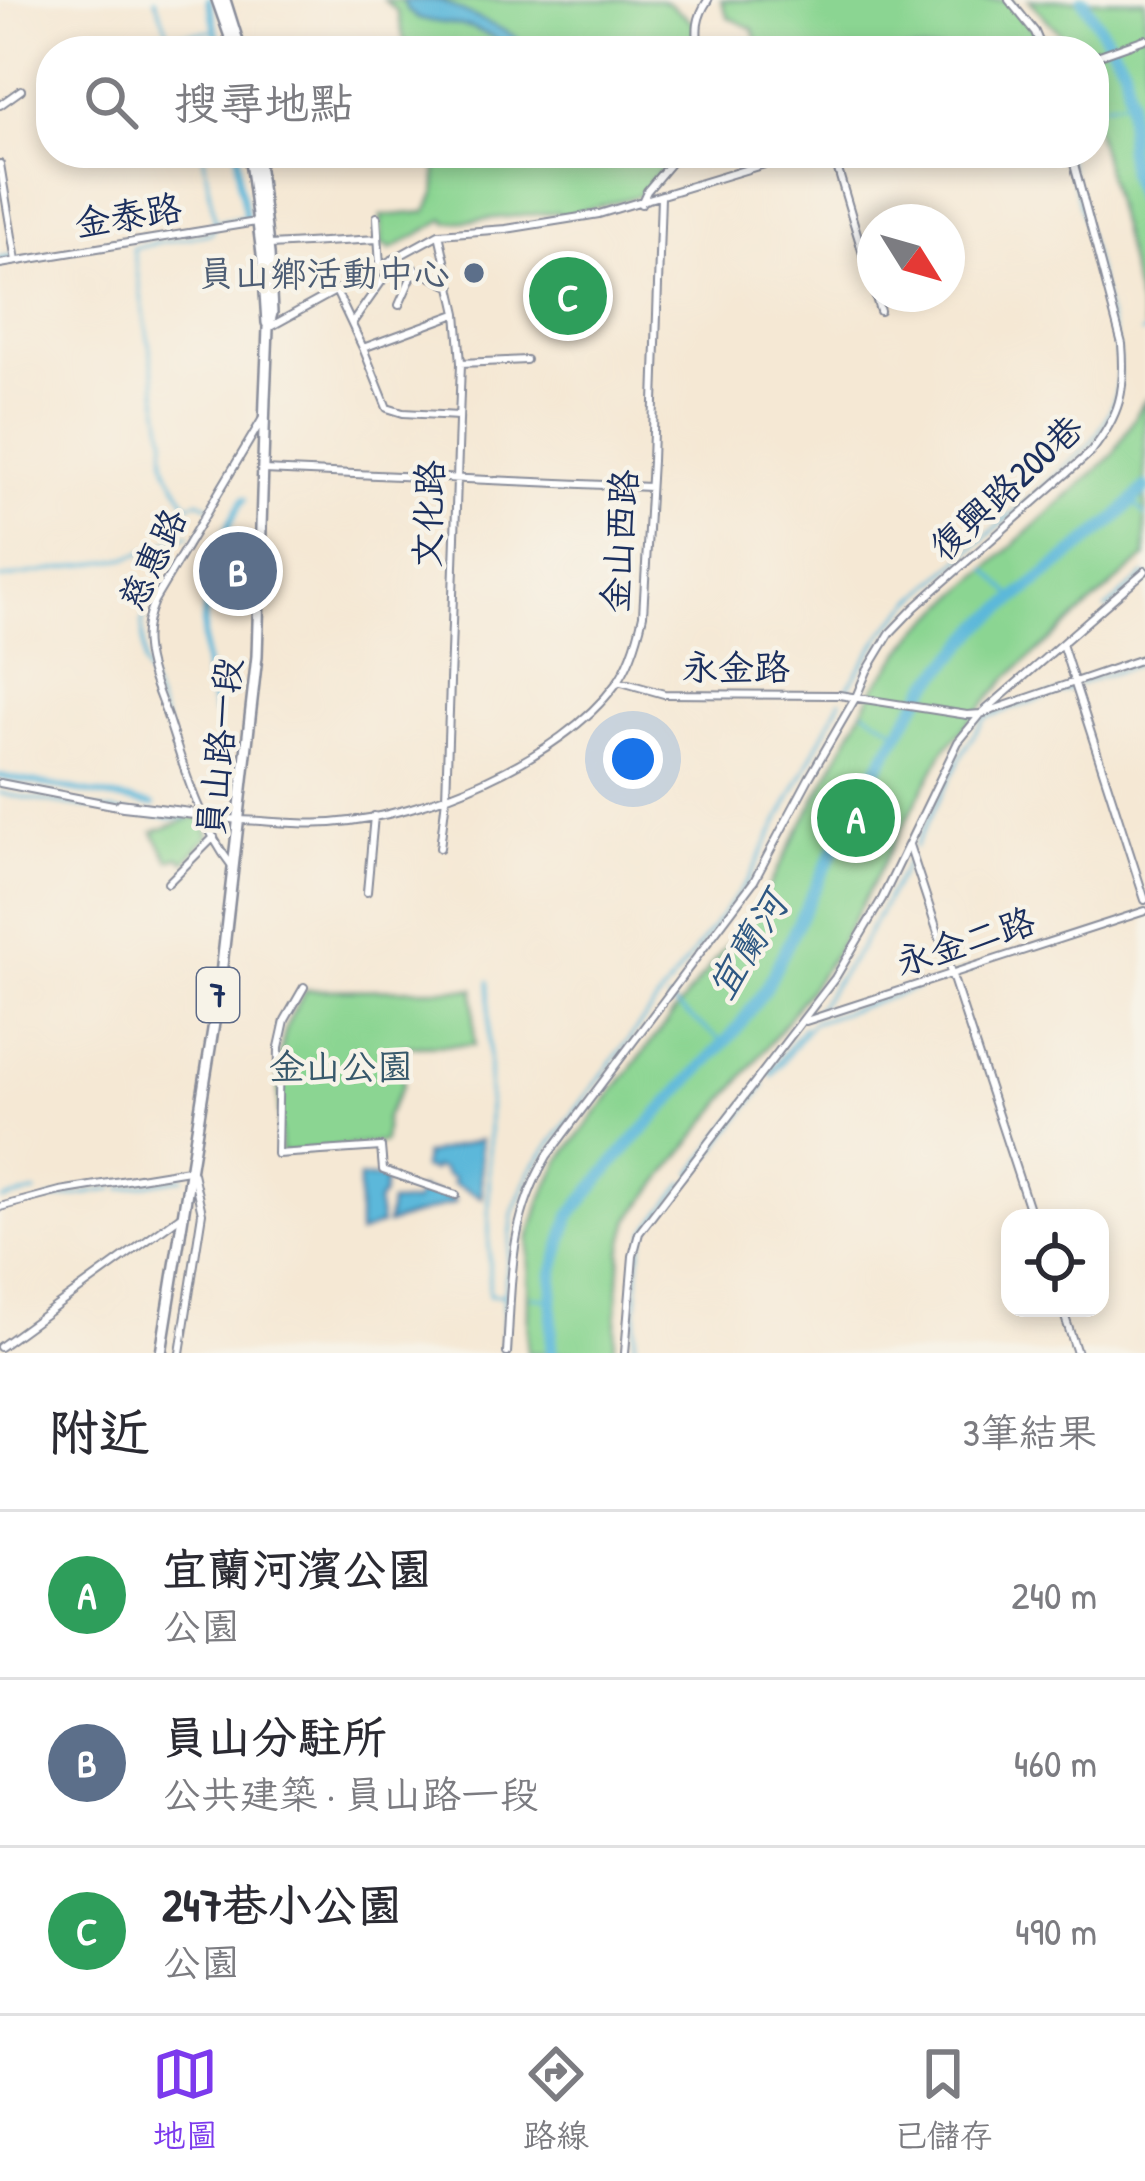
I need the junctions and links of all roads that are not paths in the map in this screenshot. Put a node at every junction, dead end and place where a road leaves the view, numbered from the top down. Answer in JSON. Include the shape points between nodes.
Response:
{"nodes":[{"id":1,"x":221,"y":0,"type":"edge"},
{"id":2,"x":708,"y":0,"type":"edge"},
{"id":3,"x":1009,"y":0,"type":"edge"},
{"id":4,"x":233,"y":36,"type":"edge"},
{"id":5,"x":697,"y":36,"type":"edge"},
{"id":6,"x":1037,"y":36,"type":"edge"},
{"id":7,"x":1145,"y":39,"type":"edge"},
{"id":8,"x":1109,"y":52,"type":"edge"},
{"id":9,"x":21,"y":90,"type":"dead end"},
{"id":10,"x":0,"y":105,"type":"edge"},
{"id":11,"x":0,"y":164,"type":"edge"},
{"id":12,"x":255,"y":168,"type":"edge"},
{"id":13,"x":666,"y":168,"type":"edge"},
{"id":14,"x":754,"y":168,"type":"edge"},
{"id":15,"x":837,"y":168,"type":"edge"},
{"id":16,"x":1075,"y":168,"type":"edge"},
{"id":17,"x":662,"y":197,"type":"junction"},
{"id":18,"x":640,"y":204,"type":"junction"},
{"id":19,"x":377,"y":217,"type":"dead end"},
{"id":20,"x":262,"y":222,"type":"junction"},
{"id":21,"x":440,"y":234,"type":"junction"},
{"id":22,"x":857,"y":234,"type":"edge"},
{"id":23,"x":378,"y":239,"type":"junction"},
{"id":24,"x":263,"y":246,"type":"junction"},
{"id":25,"x":398,"y":258,"type":"junction"},
{"id":26,"x":16,"y":262,"type":"junction"},
{"id":27,"x":0,"y":264,"type":"edge"},
{"id":28,"x":380,"y":267,"type":"junction"},
{"id":29,"x":415,"y":269,"type":"junction"},
{"id":30,"x":452,"y":286,"type":"junction"},
{"id":31,"x":337,"y":292,"type":"junction"},
{"id":32,"x":399,"y":305,"type":"dead end"},
{"id":33,"x":457,"y":313,"type":"junction"},
{"id":34,"x":352,"y":323,"type":"junction"},
{"id":35,"x":268,"y":328,"type":"junction"},
{"id":36,"x":363,"y":348,"type":"junction"},
{"id":37,"x":526,"y":360,"type":"dead end"},
{"id":38,"x":461,"y":363,"type":"junction"},
{"id":39,"x":265,"y":415,"type":"junction"},
{"id":40,"x":459,"y":416,"type":"junction"},
{"id":41,"x":264,"y":470,"type":"junction"},
{"id":42,"x":455,"y":479,"type":"junction"},
{"id":43,"x":650,"y":487,"type":"junction"},
{"id":44,"x":1145,"y":571,"type":"edge"},
{"id":45,"x":1062,"y":644,"type":"junction"},
{"id":46,"x":1145,"y":658,"type":"edge"},
{"id":47,"x":618,"y":681,"type":"junction"},
{"id":48,"x":1073,"y":682,"type":"junction"},
{"id":49,"x":856,"y":697,"type":"junction"},
{"id":50,"x":981,"y":714,"type":"junction"},
{"id":51,"x":0,"y":783,"type":"edge"},
{"id":52,"x":446,"y":798,"type":"junction"},
{"id":53,"x":374,"y":816,"type":"junction"},
{"id":54,"x":205,"y":817,"type":"junction"},
{"id":55,"x":238,"y":820,"type":"junction"},
{"id":56,"x":214,"y":837,"type":"junction"},
{"id":57,"x":909,"y":845,"type":"junction"},
{"id":58,"x":440,"y":848,"type":"dead end"},
{"id":59,"x":233,"y":868,"type":"junction"},
{"id":60,"x":168,"y":883,"type":"dead end"},
{"id":61,"x":367,"y":892,"type":"dead end"},
{"id":62,"x":1145,"y":900,"type":"edge"},
{"id":63,"x":1145,"y":911,"type":"edge"},
{"id":64,"x":952,"y":973,"type":"junction"},
{"id":65,"x":304,"y":987,"type":"dead end"},
{"id":66,"x":801,"y":1023,"type":"junction"},
{"id":67,"x":192,"y":1169,"type":"junction"},
{"id":68,"x":456,"y":1195,"type":"dead end"},
{"id":69,"x":0,"y":1207,"type":"edge"},
{"id":70,"x":1029,"y":1209,"type":"edge"},
{"id":71,"x":185,"y":1213,"type":"junction"},
{"id":72,"x":1065,"y":1317,"type":"edge"},
{"id":73,"x":0,"y":1347,"type":"edge"},
{"id":74,"x":161,"y":1353,"type":"edge"},
{"id":75,"x":180,"y":1353,"type":"edge"},
{"id":76,"x":507,"y":1353,"type":"edge"},
{"id":77,"x":625,"y":1353,"type":"edge"},
{"id":78,"x":1076,"y":1353,"type":"edge"}],
"edges":[{"from":1,"to":4,"type":"main road"},
{"from":2,"to":5,"type":"street"},
{"from":3,"to":6,"type":"street"},
{"from":7,"to":8,"type":"street"},
{"from":9,"to":10,"type":"street"},
{"from":11,"to":26,"type":"street"},
{"from":12,"to":20,"type":"main road","name":"員山路一段","number":"7"},
{"from":13,"to":18,"type":"street"},
{"from":14,"to":17,"type":"street"},
{"from":15,"to":22,"type":"street"},
{"from":16,"to":49,"type":"street","name":"復興路200巷","via":[[1122,344],[1120,402],[1091,452],[890,633]]},
{"from":17,"to":18,"type":"street"},
{"from":17,"to":43,"type":"street","name":"金山西路"},
{"from":18,"to":21,"type":"street"},
{"from":19,"to":23,"type":"street"},
{"from":20,"to":24,"type":"main road","name":"員山路一段","number":"7"},
{"from":20,"to":26,"type":"street","name":"金泰路"},
{"from":21,"to":25,"type":"street"},
{"from":21,"to":30,"type":"street","name":"文化路"},
{"from":23,"to":24,"type":"street"},
{"from":23,"to":28,"type":"street"},
{"from":24,"to":35,"type":"main road","name":"員山路一段","number":"7"},
{"from":25,"to":28,"type":"street"},
{"from":25,"to":29,"type":"street"},
{"from":25,"to":34,"type":"street"},
{"from":26,"to":27,"type":"street","name":"金泰路"},
{"from":28,"to":31,"type":"street"},
{"from":29,"to":30,"type":"street"},
{"from":29,"to":32,"type":"street"},
{"from":30,"to":33,"type":"street","name":"文化路"},
{"from":31,"to":34,"type":"street"},
{"from":31,"to":35,"type":"street"},
{"from":33,"to":36,"type":"street"},
{"from":33,"to":38,"type":"street","name":"文化路"},
{"from":34,"to":36,"type":"street"},
{"from":35,"to":39,"type":"main road","name":"員山路一段","number":"7"},
{"from":36,"to":40,"type":"street","via":[[391,411]]},
{"from":37,"to":38,"type":"street"},
{"from":38,"to":40,"type":"street","name":"文化路"},
{"from":39,"to":41,"type":"main road","name":"員山路一段","number":"7"},
{"from":39,"to":54,"type":"street","name":"慈惠路","via":[[148,617],[152,672]]},
{"from":40,"to":42,"type":"street","name":"文化路"},
{"from":41,"to":42,"type":"street"},
{"from":41,"to":55,"type":"main road","name":"員山路一段","number":"7","via":[[257,656]]},
{"from":42,"to":43,"type":"street"},
{"from":42,"to":52,"type":"street","name":"文化路"},
{"from":43,"to":47,"type":"street","name":"金山西路","via":[[643,615]]},
{"from":44,"to":45,"type":"street"},
{"from":45,"to":48,"type":"street"},
{"from":45,"to":50,"type":"street"},
{"from":46,"to":48,"type":"street","name":"永金路"},
{"from":47,"to":49,"type":"street","name":"永金路","via":[[664,694]]},
{"from":47,"to":52,"type":"street","name":"金山西路","via":[[546,748]]},
{"from":48,"to":50,"type":"street","name":"永金路"},
{"from":48,"to":62,"type":"street"},
{"from":49,"to":50,"type":"street","name":"永金路"},
{"from":49,"to":76,"type":"street","name":"復興路200巷","via":[[754,881],[548,1156],[515,1235]]},
{"from":50,"to":57,"type":"street","via":[[946,762]]},
{"from":51,"to":54,"type":"street","name":"金山西路"},
{"from":52,"to":53,"type":"street","name":"金山西路"},
{"from":52,"to":58,"type":"street","name":"文化路"},
{"from":53,"to":55,"type":"street","name":"金山西路"},
{"from":53,"to":61,"type":"street"},
{"from":54,"to":55,"type":"street","name":"金山西路"},
{"from":54,"to":56,"type":"street","name":"慈惠路"},
{"from":55,"to":59,"type":"main road","name":"員山路一段","number":"7"},
{"from":56,"to":59,"type":"street","name":"慈惠路"},
{"from":56,"to":60,"type":"street"},
{"from":57,"to":64,"type":"street"},
{"from":57,"to":66,"type":"street","via":[[862,935]]},
{"from":59,"to":67,"type":"main road","name":"員山路一段","number":"7"},
{"from":63,"to":64,"type":"street","name":"永金二路"},
{"from":64,"to":66,"type":"street","name":"永金二路"},
{"from":64,"to":70,"type":"street"},
{"from":65,"to":68,"type":"street","via":[[279,1047],[277,1154],[381,1147],[383,1170]]},
{"from":66,"to":77,"type":"street","via":[[639,1233]]},
{"from":67,"to":69,"type":"street"},
{"from":67,"to":71,"type":"main road","number":"7"},
{"from":67,"to":75,"type":"street","via":[[202,1213]]},
{"from":71,"to":73,"type":"street"},
{"from":71,"to":74,"type":"main road","number":"7"},
{"from":72,"to":78,"type":"street"}]}
